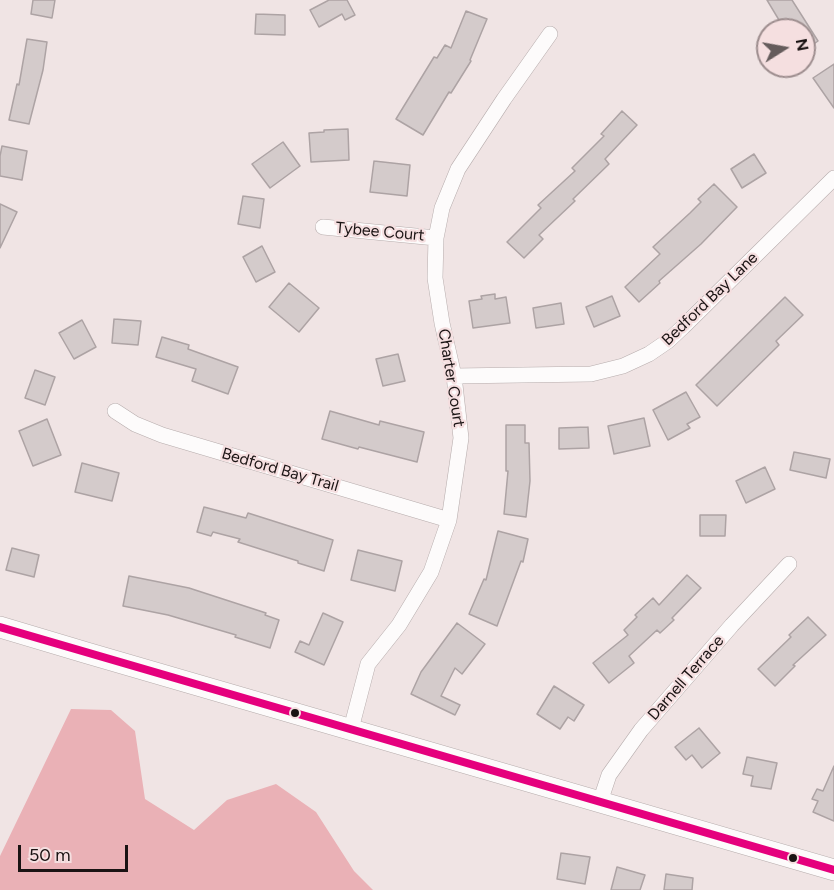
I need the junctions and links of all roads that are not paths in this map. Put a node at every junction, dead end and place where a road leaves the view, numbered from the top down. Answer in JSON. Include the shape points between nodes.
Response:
{"nodes":[{"id":1,"x":550,"y":34,"type":"dead end"},
{"id":2,"x":834,"y":178,"type":"edge"},
{"id":3,"x":323,"y":227,"type":"dead end"},
{"id":4,"x":436,"y":238,"type":"junction"},
{"id":5,"x":454,"y":376,"type":"junction"},
{"id":6,"x":115,"y":411,"type":"dead end"},
{"id":7,"x":450,"y":520,"type":"junction"},
{"id":8,"x":789,"y":564,"type":"dead end"},
{"id":9,"x":0,"y":627,"type":"edge"},
{"id":10,"x":351,"y":729,"type":"junction"},
{"id":11,"x":600,"y":802,"type":"junction"},
{"id":12,"x":834,"y":870,"type":"edge"}],
"edges":[{"from":1,"to":4,"type":"street","name":"Charter Court","via":[[458,169],[442,208]]},
{"from":2,"to":5,"type":"street","name":"Bedford Bay Lane","via":[[683,327],[649,354],[591,374]]},
{"from":3,"to":4,"type":"street","name":"Tybee Court"},
{"from":4,"to":5,"type":"street","name":"Charter Court","via":[[435,278]]},
{"from":5,"to":7,"type":"street","name":"Charter Court","via":[[461,438]]},
{"from":6,"to":7,"type":"street","name":"Bedford Bay Trail","via":[[162,435]]},
{"from":7,"to":10,"type":"street","name":"Charter Court","via":[[431,572],[399,626],[368,664]]},
{"from":8,"to":11,"type":"street","name":"Darnell Terrace","via":[[641,730],[609,775]]},
{"from":9,"to":10,"type":"main road"},
{"from":10,"to":11,"type":"main road"},
{"from":11,"to":12,"type":"main road"}]}
